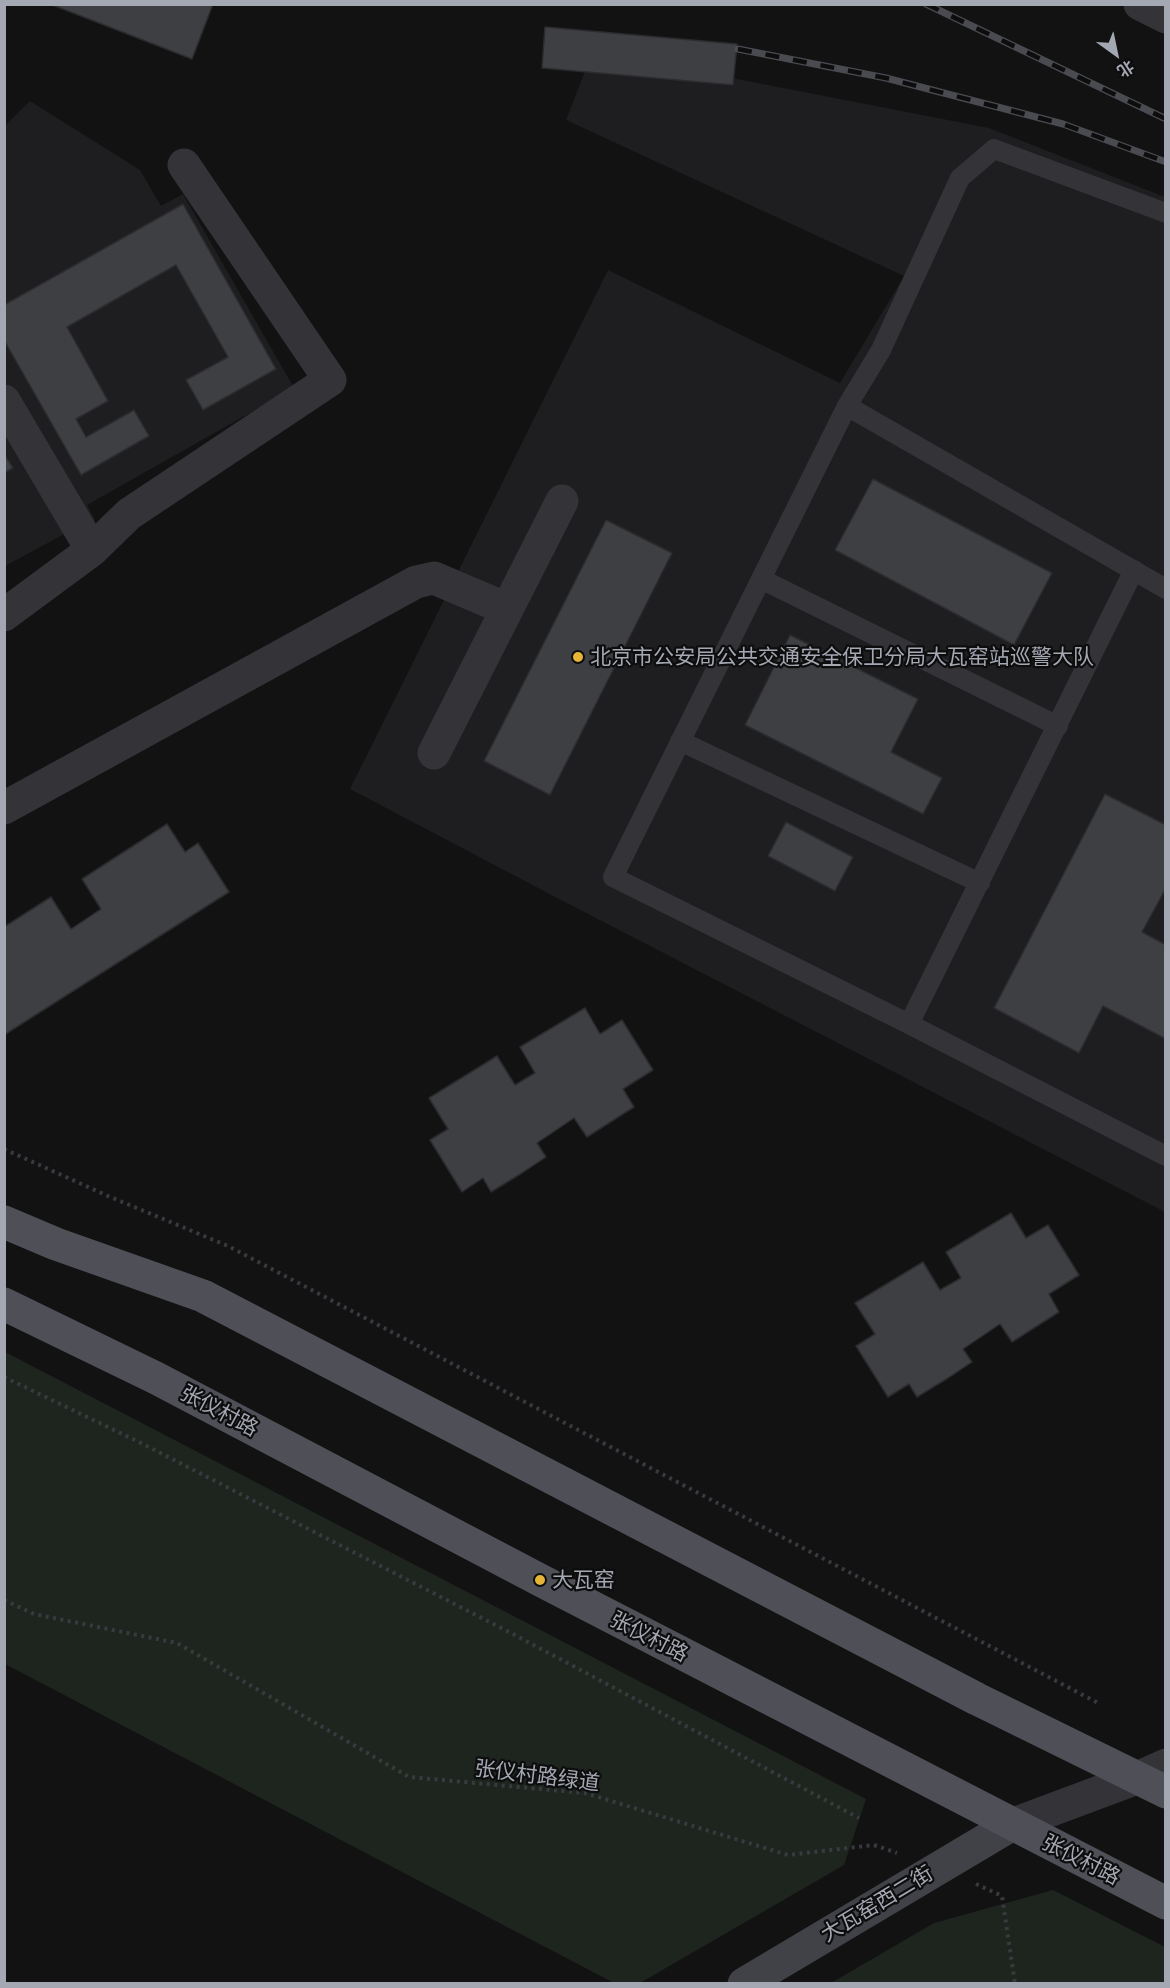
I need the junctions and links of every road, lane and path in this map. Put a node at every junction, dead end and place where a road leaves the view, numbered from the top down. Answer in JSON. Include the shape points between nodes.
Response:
{"nodes":[{"id":1,"x":1140,"y":4,"type":"edge"},
{"id":2,"x":1166,"y":17,"type":"edge"},
{"id":3,"x":184,"y":165,"type":"dead end"},
{"id":4,"x":1166,"y":213,"type":"edge"},
{"id":5,"x":4,"y":401,"type":"edge"},
{"id":6,"x":847,"y":406,"type":"junction"},
{"id":7,"x":562,"y":501,"type":"dead end"},
{"id":8,"x":92,"y":550,"type":"junction"},
{"id":9,"x":1134,"y":570,"type":"junction"},
{"id":10,"x":761,"y":579,"type":"junction"},
{"id":11,"x":1166,"y":589,"type":"edge"},
{"id":12,"x":507,"y":609,"type":"junction"},
{"id":13,"x":4,"y":615,"type":"edge"},
{"id":14,"x":1058,"y":726,"type":"junction"},
{"id":15,"x":680,"y":741,"type":"junction"},
{"id":16,"x":434,"y":753,"type":"dead end"},
{"id":17,"x":4,"y":808,"type":"edge"},
{"id":18,"x":980,"y":883,"type":"junction"},
{"id":19,"x":909,"y":1024,"type":"junction"},
{"id":20,"x":4,"y":1149,"type":"edge"},
{"id":21,"x":1166,"y":1156,"type":"edge"},
{"id":22,"x":4,"y":1222,"type":"edge"},
{"id":23,"x":4,"y":1304,"type":"edge"},
{"id":24,"x":4,"y":1377,"type":"edge"},
{"id":25,"x":4,"y":1600,"type":"edge"},
{"id":26,"x":1100,"y":1704,"type":"dead end"},
{"id":27,"x":1156,"y":1778,"type":"edge"},
{"id":28,"x":859,"y":1818,"type":"dead end"},
{"id":29,"x":1011,"y":1825,"type":"junction"},
{"id":30,"x":939,"y":1867,"type":"junction"},
{"id":31,"x":1166,"y":1903,"type":"edge"},
{"id":32,"x":744,"y":1983,"type":"edge"},
{"id":33,"x":1015,"y":1983,"type":"edge"}],
"edges":[{"from":1,"to":2,"type":"street"},
{"from":3,"to":8,"type":"street","via":[[330,380],[129,514]]},
{"from":4,"to":6,"type":"lane","via":[[994,150],[960,178],[881,350]]},
{"from":5,"to":8,"type":"street"},
{"from":6,"to":9,"type":"lane"},
{"from":6,"to":10,"type":"lane"},
{"from":7,"to":12,"type":"street"},
{"from":8,"to":13,"type":"street"},
{"from":9,"to":11,"type":"lane"},
{"from":9,"to":14,"type":"lane"},
{"from":10,"to":14,"type":"lane"},
{"from":10,"to":15,"type":"lane"},
{"from":12,"to":16,"type":"street"},
{"from":12,"to":17,"type":"street","via":[[434,578],[416,582]]},
{"from":14,"to":18,"type":"lane"},
{"from":15,"to":18,"type":"lane"},
{"from":15,"to":19,"type":"lane","via":[[613,877]]},
{"from":18,"to":19,"type":"lane"},
{"from":19,"to":21,"type":"lane"},
{"from":20,"to":26,"type":"path","via":[[228,1246]]},
{"from":22,"to":27,"type":"main road","via":[[203,1296],[977,1699]]},
{"from":23,"to":29,"type":"main road","name":"张仪村路","via":[[156,1378]]},
{"from":24,"to":28,"type":"path","via":[[511,1633]]},
{"from":25,"to":30,"type":"path","name":"张仪村路绿道","via":[[34,1614],[177,1643],[409,1777],[585,1793],[788,1855],[874,1845]]},
{"from":27,"to":29,"type":"street"},
{"from":29,"to":30,"type":"street","name":"大瓦窑西二街"},
{"from":29,"to":31,"type":"main road","name":"张仪村路"},
{"from":30,"to":32,"type":"street","name":"大瓦窑西二街"},
{"from":30,"to":33,"type":"path","name":"张仪村路绿道","via":[[1002,1896]]}]}
